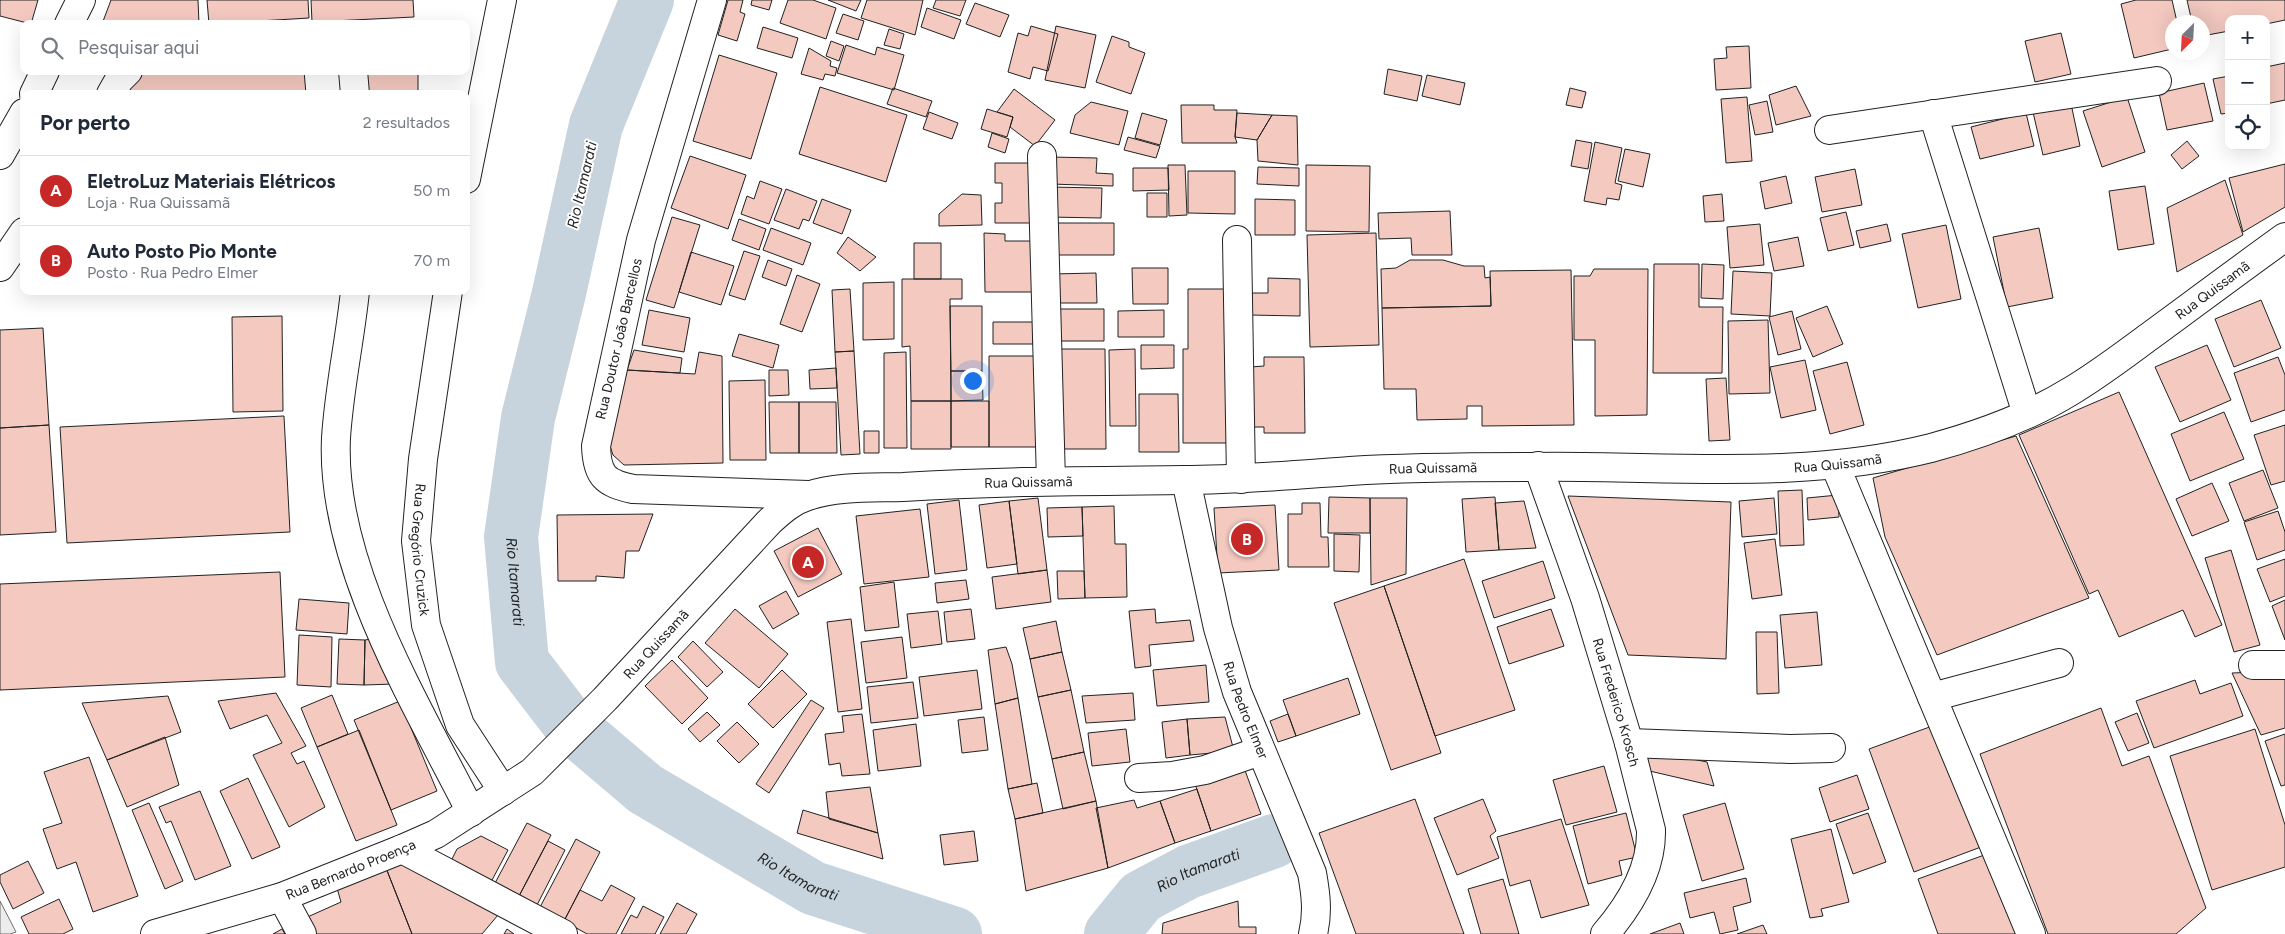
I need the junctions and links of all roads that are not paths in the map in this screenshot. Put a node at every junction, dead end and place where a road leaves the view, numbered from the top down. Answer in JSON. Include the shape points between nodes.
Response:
{"nodes":[{"id":1,"x":81,"y":0,"type":"edge"},
{"id":2,"x":502,"y":0,"type":"edge"},
{"id":3,"x":712,"y":0,"type":"edge"},
{"id":4,"x":71,"y":20,"type":"edge"},
{"id":5,"x":43,"y":75,"type":"edge"},
{"id":6,"x":124,"y":75,"type":"edge"},
{"id":7,"x":353,"y":75,"type":"edge"},
{"id":8,"x":2157,"y":80,"type":"dead end"},
{"id":9,"x":36,"y":90,"type":"edge"},
{"id":10,"x":113,"y":90,"type":"edge"},
{"id":11,"x":355,"y":90,"type":"edge"},
{"id":12,"x":1933,"y":114,"type":"junction"},
{"id":13,"x":20,"y":121,"type":"edge"},
{"id":14,"x":1830,"y":130,"type":"dead end"},
{"id":15,"x":0,"y":155,"type":"edge"},
{"id":16,"x":1042,"y":156,"type":"dead end"},
{"id":17,"x":470,"y":159,"type":"edge"},
{"id":18,"x":2285,"y":237,"type":"edge"},
{"id":19,"x":20,"y":238,"type":"edge"},
{"id":20,"x":1237,"y":240,"type":"dead end"},
{"id":21,"x":0,"y":267,"type":"edge"},
{"id":22,"x":354,"y":295,"type":"edge"},
{"id":23,"x":447,"y":295,"type":"edge"},
{"id":24,"x":2027,"y":414,"type":"junction"},
{"id":25,"x":1835,"y":465,"type":"junction"},
{"id":26,"x":1538,"y":466,"type":"junction"},
{"id":27,"x":1241,"y":478,"type":"junction"},
{"id":28,"x":1186,"y":480,"type":"junction"},
{"id":29,"x":1051,"y":481,"type":"junction"},
{"id":30,"x":810,"y":495,"type":"junction"},
{"id":31,"x":2059,"y":663,"type":"dead end"},
{"id":32,"x":2253,"y":665,"type":"dead end"},
{"id":33,"x":2285,"y":665,"type":"edge"},
{"id":34,"x":1932,"y":697,"type":"junction"},
{"id":35,"x":1629,"y":744,"type":"junction"},
{"id":36,"x":1831,"y":748,"type":"dead end"},
{"id":37,"x":1260,"y":751,"type":"junction"},
{"id":38,"x":532,"y":772,"type":"joint"},
{"id":39,"x":1139,"y":778,"type":"dead end"},
{"id":40,"x":503,"y":791,"type":"junction"},
{"id":41,"x":471,"y":812,"type":"junction"},
{"id":42,"x":402,"y":850,"type":"junction"},
{"id":43,"x":282,"y":897,"type":"junction"},
{"id":44,"x":155,"y":934,"type":"edge"},
{"id":45,"x":302,"y":934,"type":"edge"},
{"id":46,"x":564,"y":934,"type":"edge"},
{"id":47,"x":1313,"y":934,"type":"edge"},
{"id":48,"x":1605,"y":934,"type":"edge"},
{"id":49,"x":2031,"y":934,"type":"edge"}],
"edges":[{"from":1,"to":4,"type":"street"},
{"from":2,"to":17,"type":"street"},
{"from":3,"to":30,"type":"street","name":"Rua Doutor João Barcellos","via":[[642,240],[596,446],[596,461],[608,481],[633,489]]},
{"from":5,"to":9,"type":"street"},
{"from":6,"to":10,"type":"street"},
{"from":7,"to":11,"type":"street"},
{"from":8,"to":12,"type":"street"},
{"from":12,"to":14,"type":"street"},
{"from":12,"to":24,"type":"street"},
{"from":13,"to":15,"type":"street"},
{"from":16,"to":29,"type":"street"},
{"from":18,"to":24,"type":"street","name":"Rua Quissamã","via":[[2103,370],[2070,392]]},
{"from":19,"to":21,"type":"street"},
{"from":20,"to":27,"type":"street"},
{"from":22,"to":41,"type":"street","via":[[336,439],[340,498],[352,551],[368,598],[398,669]]},
{"from":23,"to":40,"type":"street","name":"Rua Gregório Cruzick","via":[[423,459],[417,550],[426,626],[460,725]]},
{"from":24,"to":25,"type":"street","name":"Rua Quissamã","via":[[1933,447]]},
{"from":25,"to":26,"type":"street","name":"Rua Quissamã","via":[[1710,470]]},
{"from":25,"to":34,"type":"street"},
{"from":26,"to":27,"type":"street","name":"Rua Quissamã"},
{"from":26,"to":35,"type":"street","name":"Rua Frederico Krosch","via":[[1585,598]]},
{"from":27,"to":28,"type":"street","name":"Rua Quissamã"},
{"from":28,"to":29,"type":"street","name":"Rua Quissamã"},
{"from":28,"to":37,"type":"street","name":"Rua Pedro Elmer","via":[[1218,628],[1237,692]]},
{"from":29,"to":30,"type":"street","name":"Rua Quissamã","via":[[922,485]]},
{"from":30,"to":38,"type":"street","name":"Rua Quissamã","via":[[789,504],[769,522],[605,699]]},
{"from":31,"to":34,"type":"street"},
{"from":32,"to":33,"type":"street"},
{"from":34,"to":49,"type":"street"},
{"from":35,"to":36,"type":"street"},
{"from":35,"to":48,"type":"street","name":"Rua Frederico Krosch","via":[[1652,844],[1648,864],[1633,894]]},
{"from":37,"to":39,"type":"street","via":[[1205,770]]},
{"from":37,"to":47,"type":"street","name":"Rua Pedro Elmer","via":[[1312,873],[1316,898]]},
{"from":38,"to":40,"type":"street","name":"Rua Bernardo Proença"},
{"from":40,"to":41,"type":"street","name":"Rua Bernardo Proença"},
{"from":41,"to":42,"type":"street","name":"Rua Bernardo Proença"},
{"from":42,"to":43,"type":"street","name":"Rua Bernardo Proença"},
{"from":42,"to":46,"type":"street"},
{"from":43,"to":44,"type":"street","name":"Rua Bernardo Proença"},
{"from":43,"to":45,"type":"street"}]}
